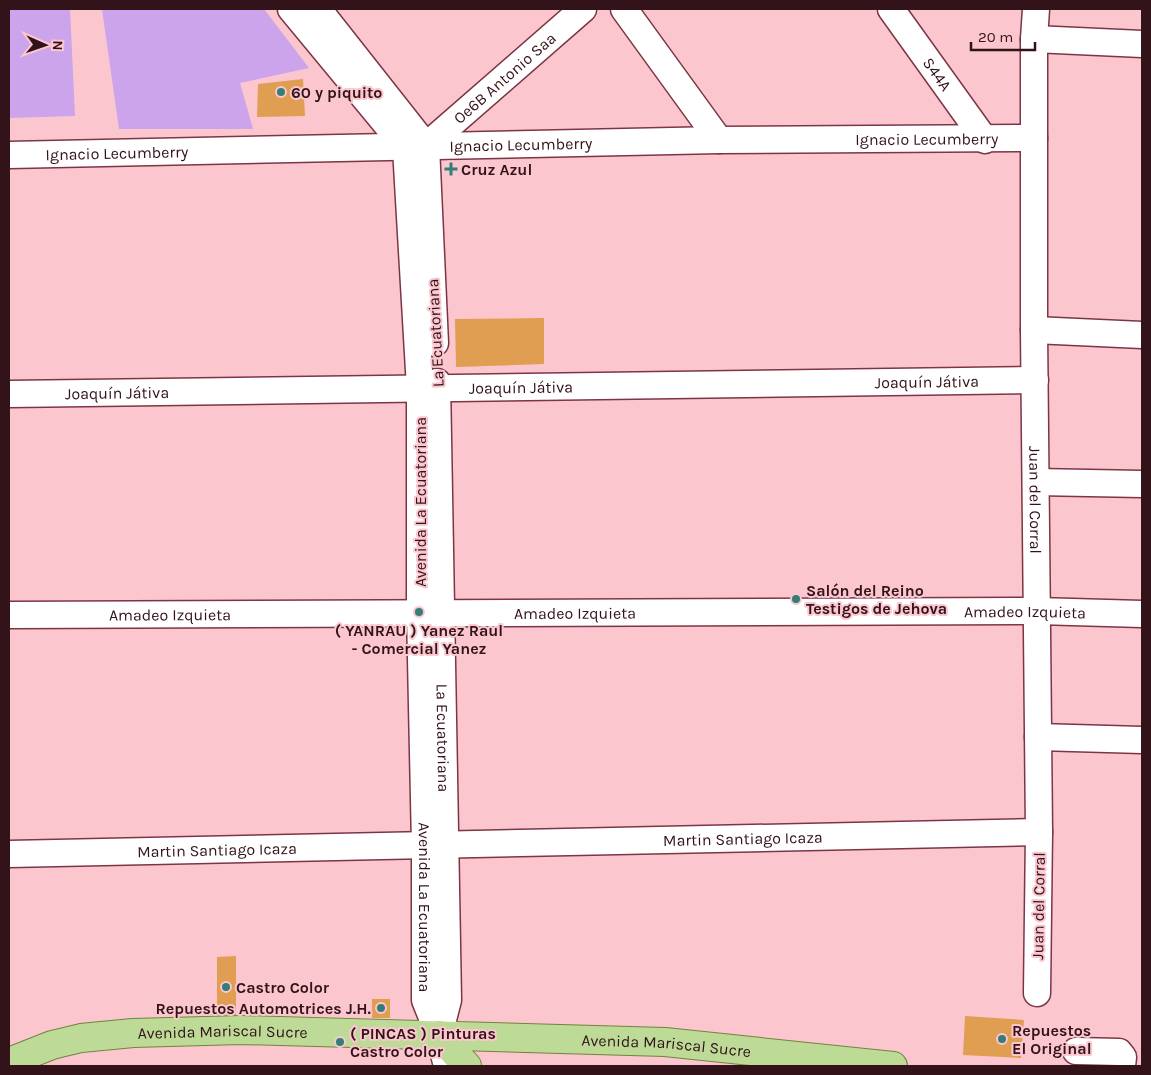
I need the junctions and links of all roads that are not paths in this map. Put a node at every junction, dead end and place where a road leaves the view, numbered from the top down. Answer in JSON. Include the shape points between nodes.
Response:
{"nodes":[{"id":1,"x":291,"y":9,"type":"edge"},
{"id":2,"x":318,"y":9,"type":"edge"},
{"id":3,"x":583,"y":9,"type":"edge"},
{"id":4,"x":624,"y":9,"type":"edge"},
{"id":5,"x":891,"y":9,"type":"edge"},
{"id":6,"x":1036,"y":9,"type":"edge"},
{"id":7,"x":1034,"y":39,"type":"junction"},
{"id":8,"x":1142,"y":44,"type":"edge"},
{"id":9,"x":1034,"y":138,"type":"junction"},
{"id":10,"x":719,"y":140,"type":"junction"},
{"id":11,"x":985,"y":140,"type":"junction"},
{"id":12,"x":416,"y":147,"type":"junction"},
{"id":13,"x":9,"y":155,"type":"edge"},
{"id":14,"x":1034,"y":330,"type":"junction"},
{"id":15,"x":1142,"y":335,"type":"edge"},
{"id":16,"x":1035,"y":380,"type":"junction"},
{"id":17,"x":429,"y":388,"type":"junction"},
{"id":18,"x":9,"y":394,"type":"edge"},
{"id":19,"x":1036,"y":482,"type":"junction"},
{"id":20,"x":1142,"y":484,"type":"edge"},
{"id":21,"x":1037,"y":611,"type":"junction"},
{"id":22,"x":431,"y":613,"type":"junction"},
{"id":23,"x":1142,"y":614,"type":"edge"},
{"id":24,"x":9,"y":615,"type":"edge"},
{"id":25,"x":1038,"y":738,"type":"junction"},
{"id":26,"x":1142,"y":740,"type":"edge"},
{"id":27,"x":1040,"y":832,"type":"junction"},
{"id":28,"x":435,"y":845,"type":"junction"},
{"id":29,"x":9,"y":854,"type":"edge"},
{"id":30,"x":1037,"y":993,"type":"dead end"},
{"id":31,"x":439,"y":1035,"type":"junction"},
{"id":32,"x":1076,"y":1051,"type":"dead end"},
{"id":33,"x":9,"y":1062,"type":"edge"},
{"id":34,"x":447,"y":1066,"type":"edge"},
{"id":35,"x":467,"y":1066,"type":"edge"},
{"id":36,"x":893,"y":1066,"type":"edge"},
{"id":37,"x":1122,"y":1066,"type":"edge"}],
"edges":[{"from":1,"to":12,"type":"street"},
{"from":2,"to":12,"type":"street"},
{"from":3,"to":12,"type":"street","name":"Oe6B Antonio Saa"},
{"from":4,"to":10,"type":"street"},
{"from":5,"to":11,"type":"street","name":"S44A"},
{"from":6,"to":7,"type":"street","name":"Juan del Corral"},
{"from":7,"to":8,"type":"street"},
{"from":7,"to":9,"type":"street","name":"Juan del Corral"},
{"from":9,"to":11,"type":"street","name":"Ignacio Lecumberry"},
{"from":9,"to":14,"type":"street","name":"Juan del Corral"},
{"from":10,"to":11,"type":"street","name":"Ignacio Lecumberry"},
{"from":10,"to":12,"type":"street","name":"Ignacio Lecumberry"},
{"from":12,"to":13,"type":"street","name":"Ignacio Lecumberry"},
{"from":12,"to":17,"type":"street","name":"La Ecuatoriana"},
{"from":14,"to":15,"type":"street"},
{"from":14,"to":16,"type":"street","name":"Juan del Corral"},
{"from":16,"to":17,"type":"street","name":"Joaquín Játiva"},
{"from":16,"to":19,"type":"street","name":"Juan del Corral"},
{"from":17,"to":18,"type":"street","name":"Joaquín Játiva"},
{"from":17,"to":22,"type":"street","name":"La Ecuatoriana"},
{"from":19,"to":20,"type":"street"},
{"from":19,"to":21,"type":"street","name":"Juan del Corral"},
{"from":21,"to":22,"type":"street","name":"Amadeo Izquieta"},
{"from":21,"to":23,"type":"street","name":"Amadeo Izquieta"},
{"from":21,"to":25,"type":"street","name":"Juan del Corral"},
{"from":22,"to":24,"type":"street","name":"Amadeo Izquieta"},
{"from":22,"to":28,"type":"street","name":"La Ecuatoriana"},
{"from":25,"to":26,"type":"street"},
{"from":25,"to":27,"type":"street","name":"Juan del Corral"},
{"from":27,"to":28,"type":"street","name":"Martin Santiago Icaza"},
{"from":27,"to":30,"type":"street","name":"Juan del Corral"},
{"from":28,"to":29,"type":"street","name":"Martin Santiago Icaza"},
{"from":28,"to":31,"type":"street","name":"Avenida La Ecuatoriana","via":[[448,1000]]},
{"from":31,"to":33,"type":"main road","name":"Avenida Mariscal Sucre","via":[[241,1030],[133,1033],[81,1038],[52,1045]]},
{"from":31,"to":34,"type":"street","name":"Avenida La Ecuatoriana"},
{"from":31,"to":35,"type":"main road"},
{"from":31,"to":36,"type":"main road","name":"Avenida Mariscal Sucre","via":[[665,1042]]},
{"from":32,"to":37,"type":"street","via":[[1119,1052],[1123,1056]]}]}
